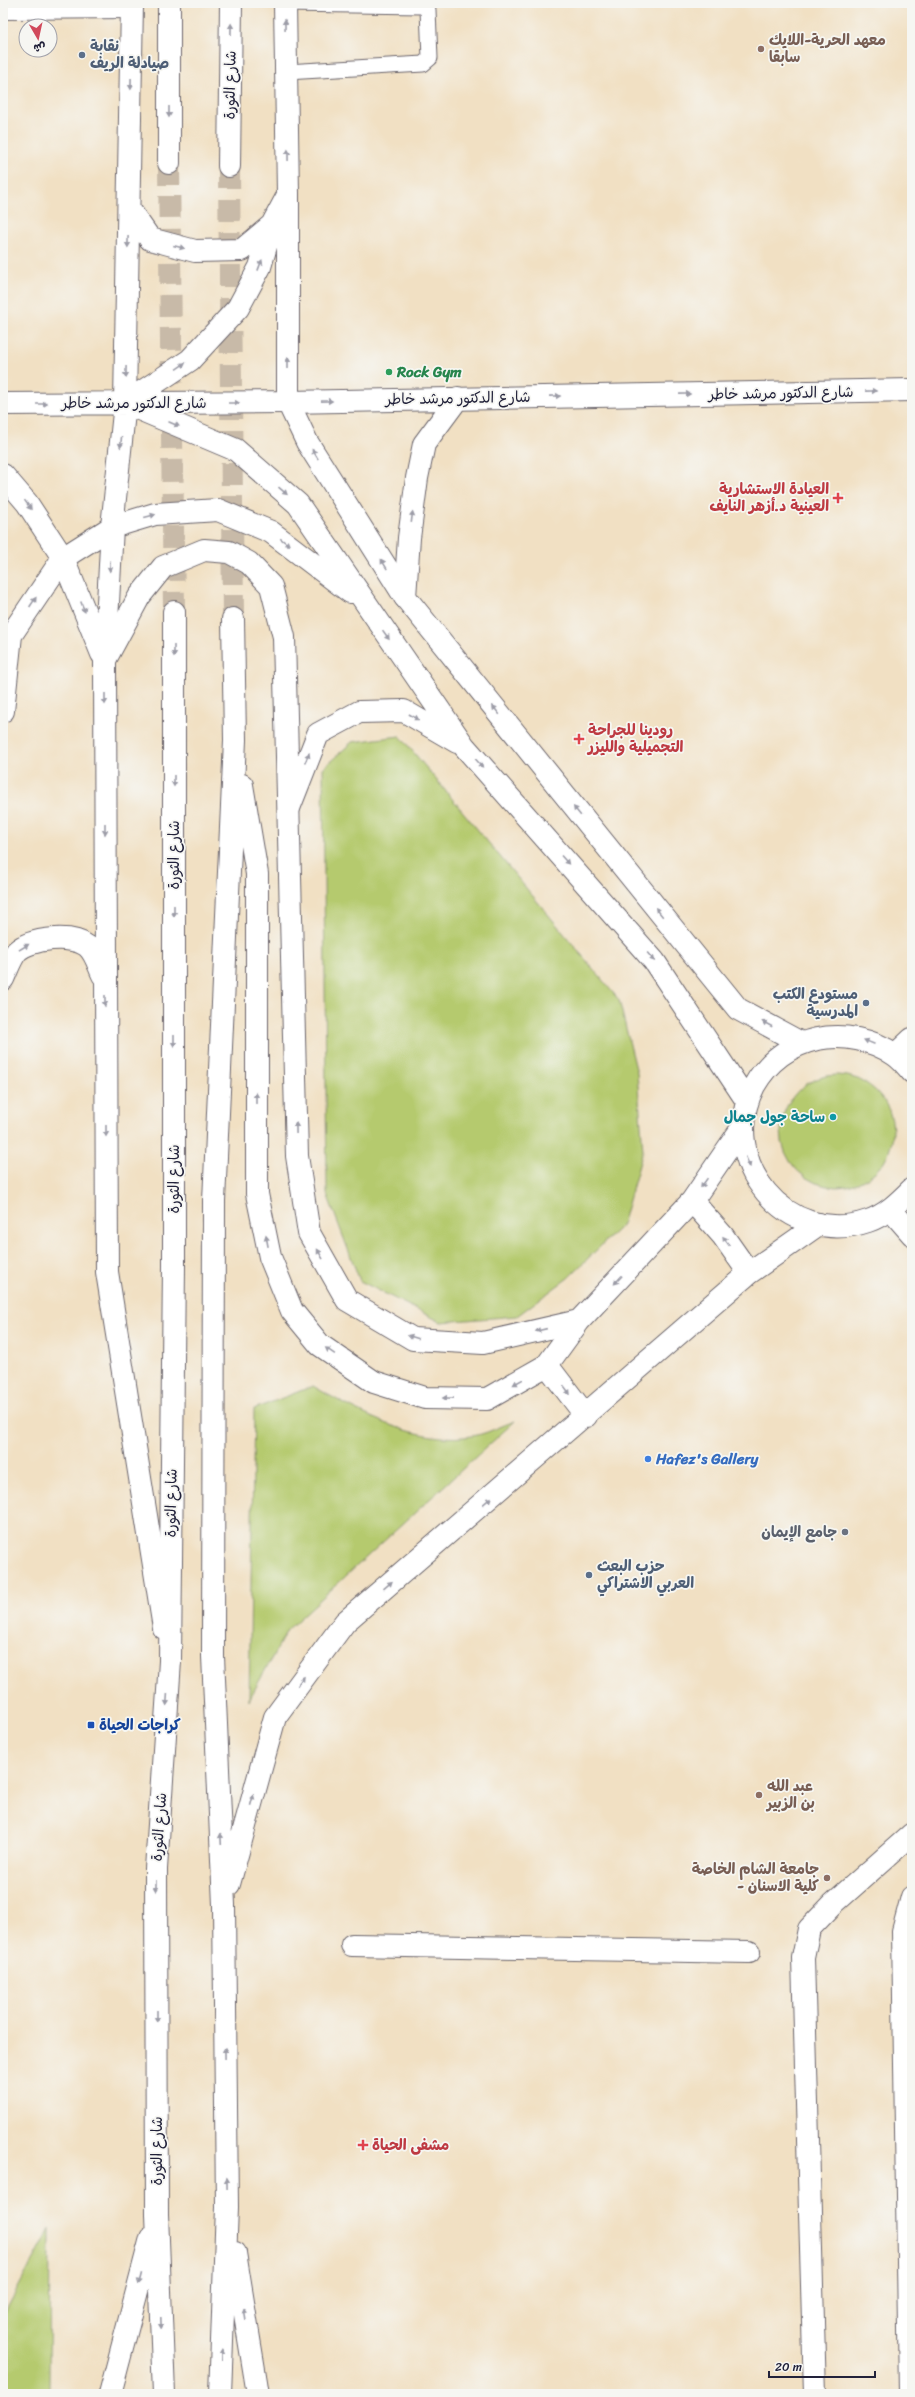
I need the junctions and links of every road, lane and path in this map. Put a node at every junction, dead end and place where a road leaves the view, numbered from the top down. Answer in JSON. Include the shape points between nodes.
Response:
{"nodes":[{"id":1,"x":169,"y":3,"type":"edge"},
{"id":2,"x":231,"y":3,"type":"edge"},
{"id":3,"x":285,"y":3,"type":"edge"},
{"id":4,"x":132,"y":5,"type":"edge"},
{"id":5,"x":3,"y":8,"type":"edge"},
{"id":6,"x":286,"y":72,"type":"junction"},
{"id":7,"x":169,"y":163,"type":"tunnel mouth"},
{"id":8,"x":229,"y":166,"type":"tunnel mouth"},
{"id":9,"x":288,"y":194,"type":"junction"},
{"id":10,"x":129,"y":209,"type":"junction"},
{"id":11,"x":272,"y":225,"type":"junction"},
{"id":12,"x":912,"y":390,"type":"edge"},
{"id":13,"x":458,"y":398,"type":"junction"},
{"id":14,"x":288,"y":402,"type":"junction"},
{"id":15,"x":3,"y":404,"type":"edge"},
{"id":16,"x":125,"y":404,"type":"junction"},
{"id":17,"x":3,"y":475,"type":"edge"},
{"id":18,"x":112,"y":527,"type":"junction"},
{"id":19,"x":63,"y":558,"type":"junction"},
{"id":20,"x":405,"y":597,"type":"junction"},
{"id":21,"x":364,"y":603,"type":"junction"},
{"id":22,"x":174,"y":612,"type":"tunnel mouth"},
{"id":23,"x":233,"y":619,"type":"tunnel mouth"},
{"id":24,"x":7,"y":637,"type":"edge"},
{"id":25,"x":105,"y":660,"type":"junction"},
{"id":26,"x":3,"y":711,"type":"edge"},
{"id":27,"x":235,"y":740,"type":"junction"},
{"id":28,"x":464,"y":746,"type":"junction"},
{"id":29,"x":289,"y":808,"type":"junction"},
{"id":30,"x":105,"y":978,"type":"junction"},
{"id":31,"x":3,"y":979,"type":"edge"},
{"id":32,"x":912,"y":1039,"type":"edge"},
{"id":33,"x":801,"y":1043,"type":"junction"},
{"id":34,"x":895,"y":1055,"type":"junction"},
{"id":35,"x":912,"y":1072,"type":"edge"},
{"id":36,"x":747,"y":1101,"type":"junction"},
{"id":37,"x":742,"y":1128,"type":"junction"},
{"id":38,"x":912,"y":1189,"type":"edge"},
{"id":39,"x":692,"y":1201,"type":"junction"},
{"id":40,"x":891,"y":1210,"type":"junction"},
{"id":41,"x":819,"y":1224,"type":"junction"},
{"id":42,"x":912,"y":1234,"type":"edge"},
{"id":43,"x":749,"y":1273,"type":"junction"},
{"id":44,"x":579,"y":1322,"type":"junction"},
{"id":45,"x":547,"y":1365,"type":"junction"},
{"id":46,"x":586,"y":1416,"type":"junction"},
{"id":47,"x":170,"y":1662,"type":"junction"},
{"id":48,"x":912,"y":1834,"type":"edge"},
{"id":49,"x":912,"y":1897,"type":"edge"},
{"id":50,"x":224,"y":1905,"type":"junction"},
{"id":51,"x":352,"y":1945,"type":"dead end"},
{"id":52,"x":749,"y":1952,"type":"dead end"},
{"id":53,"x":227,"y":2207,"type":"junction"},
{"id":54,"x":157,"y":2214,"type":"junction"},
{"id":55,"x":110,"y":2394,"type":"edge"},
{"id":56,"x":164,"y":2394,"type":"edge"},
{"id":57,"x":220,"y":2394,"type":"edge"},
{"id":58,"x":258,"y":2394,"type":"edge"},
{"id":59,"x":815,"y":2394,"type":"edge"},
{"id":60,"x":910,"y":2394,"type":"edge"}],
"edges":[{"from":1,"to":7,"type":"main road","one_way":true},
{"from":8,"to":2,"type":"main road","name":"شارع الثورة","one_way":true},
{"from":6,"to":3,"type":"main road","one_way":true},
{"from":3,"to":6,"type":"lane","via":[[422,6],[428,10],[430,58],[423,64]]},
{"from":4,"to":5,"type":"main road"},
{"from":4,"to":10,"type":"main road","one_way":true},
{"from":9,"to":6,"type":"main road","one_way":true},
{"from":9,"to":11,"type":"main road"},
{"from":14,"to":9,"type":"main road","one_way":true},
{"from":10,"to":11,"type":"main road","one_way":true,"via":[[150,239],[195,251],[242,250]]},
{"from":10,"to":16,"type":"main road","one_way":true},
{"from":16,"to":11,"type":"main road","one_way":true,"via":[[190,360],[238,308],[260,267]]},
{"from":13,"to":12,"type":"main road","name":"شارع الدكتور مرشد خاطر","one_way":true},
{"from":14,"to":13,"type":"main road","name":"شارع الدكتور مرشد خاطر","one_way":true},
{"from":20,"to":13,"type":"main road","one_way":true,"via":[[410,531],[424,444]]},
{"from":16,"to":14,"type":"main road","name":"شارع الدكتور مرشد خاطر","one_way":true},
{"from":20,"to":14,"type":"main road","one_way":true,"via":[[307,442]]},
{"from":15,"to":16,"type":"main road","name":"شارع الدكتور مرشد خاطر","one_way":true},
{"from":16,"to":18,"type":"main road","one_way":true},
{"from":16,"to":21,"type":"main road","one_way":true,"via":[[236,450],[298,504]]},
{"from":17,"to":19,"type":"main road","one_way":true,"via":[[28,503]]},
{"from":18,"to":19,"type":"main road"},
{"from":18,"to":21,"type":"main road","one_way":true,"via":[[155,514],[218,510],[271,532]]},
{"from":18,"to":25,"type":"main road","one_way":true},
{"from":24,"to":19,"type":"main road","one_way":true},
{"from":19,"to":25,"type":"main road","one_way":true},
{"from":33,"to":20,"type":"main road","one_way":true,"via":[[738,1009]]},
{"from":21,"to":28,"type":"main road","one_way":true},
{"from":22,"to":47,"type":"main road","name":"شارع الثورة","one_way":true,"via":[[174,1265]]},
{"from":23,"to":27,"type":"main road"},
{"from":24,"to":26,"type":"main road"},
{"from":25,"to":29,"type":"main road","via":[[139,597],[163,567],[204,550],[229,552],[249,563],[271,586],[284,637]]},
{"from":25,"to":30,"type":"main road","one_way":true},
{"from":45,"to":27,"type":"main road","one_way":true,"via":[[487,1399],[425,1398],[374,1382],[320,1345],[292,1311],[270,1257],[257,1194],[257,874]]},
{"from":50,"to":27,"type":"main road","one_way":true,"via":[[213,1656],[214,1201]]},
{"from":29,"to":28,"type":"main road","one_way":true,"via":[[318,734],[359,712],[404,711]]},
{"from":28,"to":36,"type":"main road","one_way":true,"via":[[654,961]]},
{"from":44,"to":29,"type":"main road","one_way":true,"via":[[483,1343],[413,1339],[347,1300],[328,1267],[309,1233],[296,1156]]},
{"from":31,"to":30,"type":"main road","one_way":true,"via":[[16,952],[27,944],[51,940],[77,940],[88,946]]},
{"from":30,"to":47,"type":"main road","one_way":true,"via":[[107,1272]]},
{"from":32,"to":34,"type":"main road"},
{"from":34,"to":33,"type":"main road","one_way":true,"via":[[866,1040],[833,1036]]},
{"from":33,"to":36,"type":"main road","via":[[778,1056],[759,1077]]},
{"from":34,"to":35,"type":"main road"},
{"from":36,"to":37,"type":"main road"},
{"from":37,"to":39,"type":"main road","one_way":true},
{"from":37,"to":41,"type":"main road","one_way":true,"via":[[745,1155],[755,1179],[772,1200],[794,1215]]},
{"from":38,"to":40,"type":"main road"},
{"from":43,"to":39,"type":"main road","one_way":true,"via":[[723,1236]]},
{"from":39,"to":44,"type":"main road","one_way":true},
{"from":40,"to":41,"type":"main road","via":[[868,1221],[844,1225]]},
{"from":40,"to":42,"type":"main road"},
{"from":41,"to":43,"type":"main road"},
{"from":43,"to":46,"type":"main road"},
{"from":44,"to":45,"type":"main road"},
{"from":45,"to":46,"type":"main road","one_way":true},
{"from":50,"to":46,"type":"main road","one_way":true,"via":[[275,1717],[345,1622]]},
{"from":47,"to":54,"type":"main road","name":"شارع الثورة","one_way":true,"via":[[156,1868]]},
{"from":48,"to":59,"type":"main road","via":[[833,1904],[809,1929],[803,1958]]},
{"from":49,"to":60,"type":"main road","via":[[903,1931]]},
{"from":53,"to":50,"type":"main road","one_way":true},
{"from":51,"to":52,"type":"main road"},
{"from":57,"to":53,"type":"main road","one_way":true},
{"from":58,"to":53,"type":"main road","one_way":true},
{"from":54,"to":55,"type":"main road","one_way":true},
{"from":54,"to":56,"type":"main road","name":"شارع الثورة","one_way":true}]}
